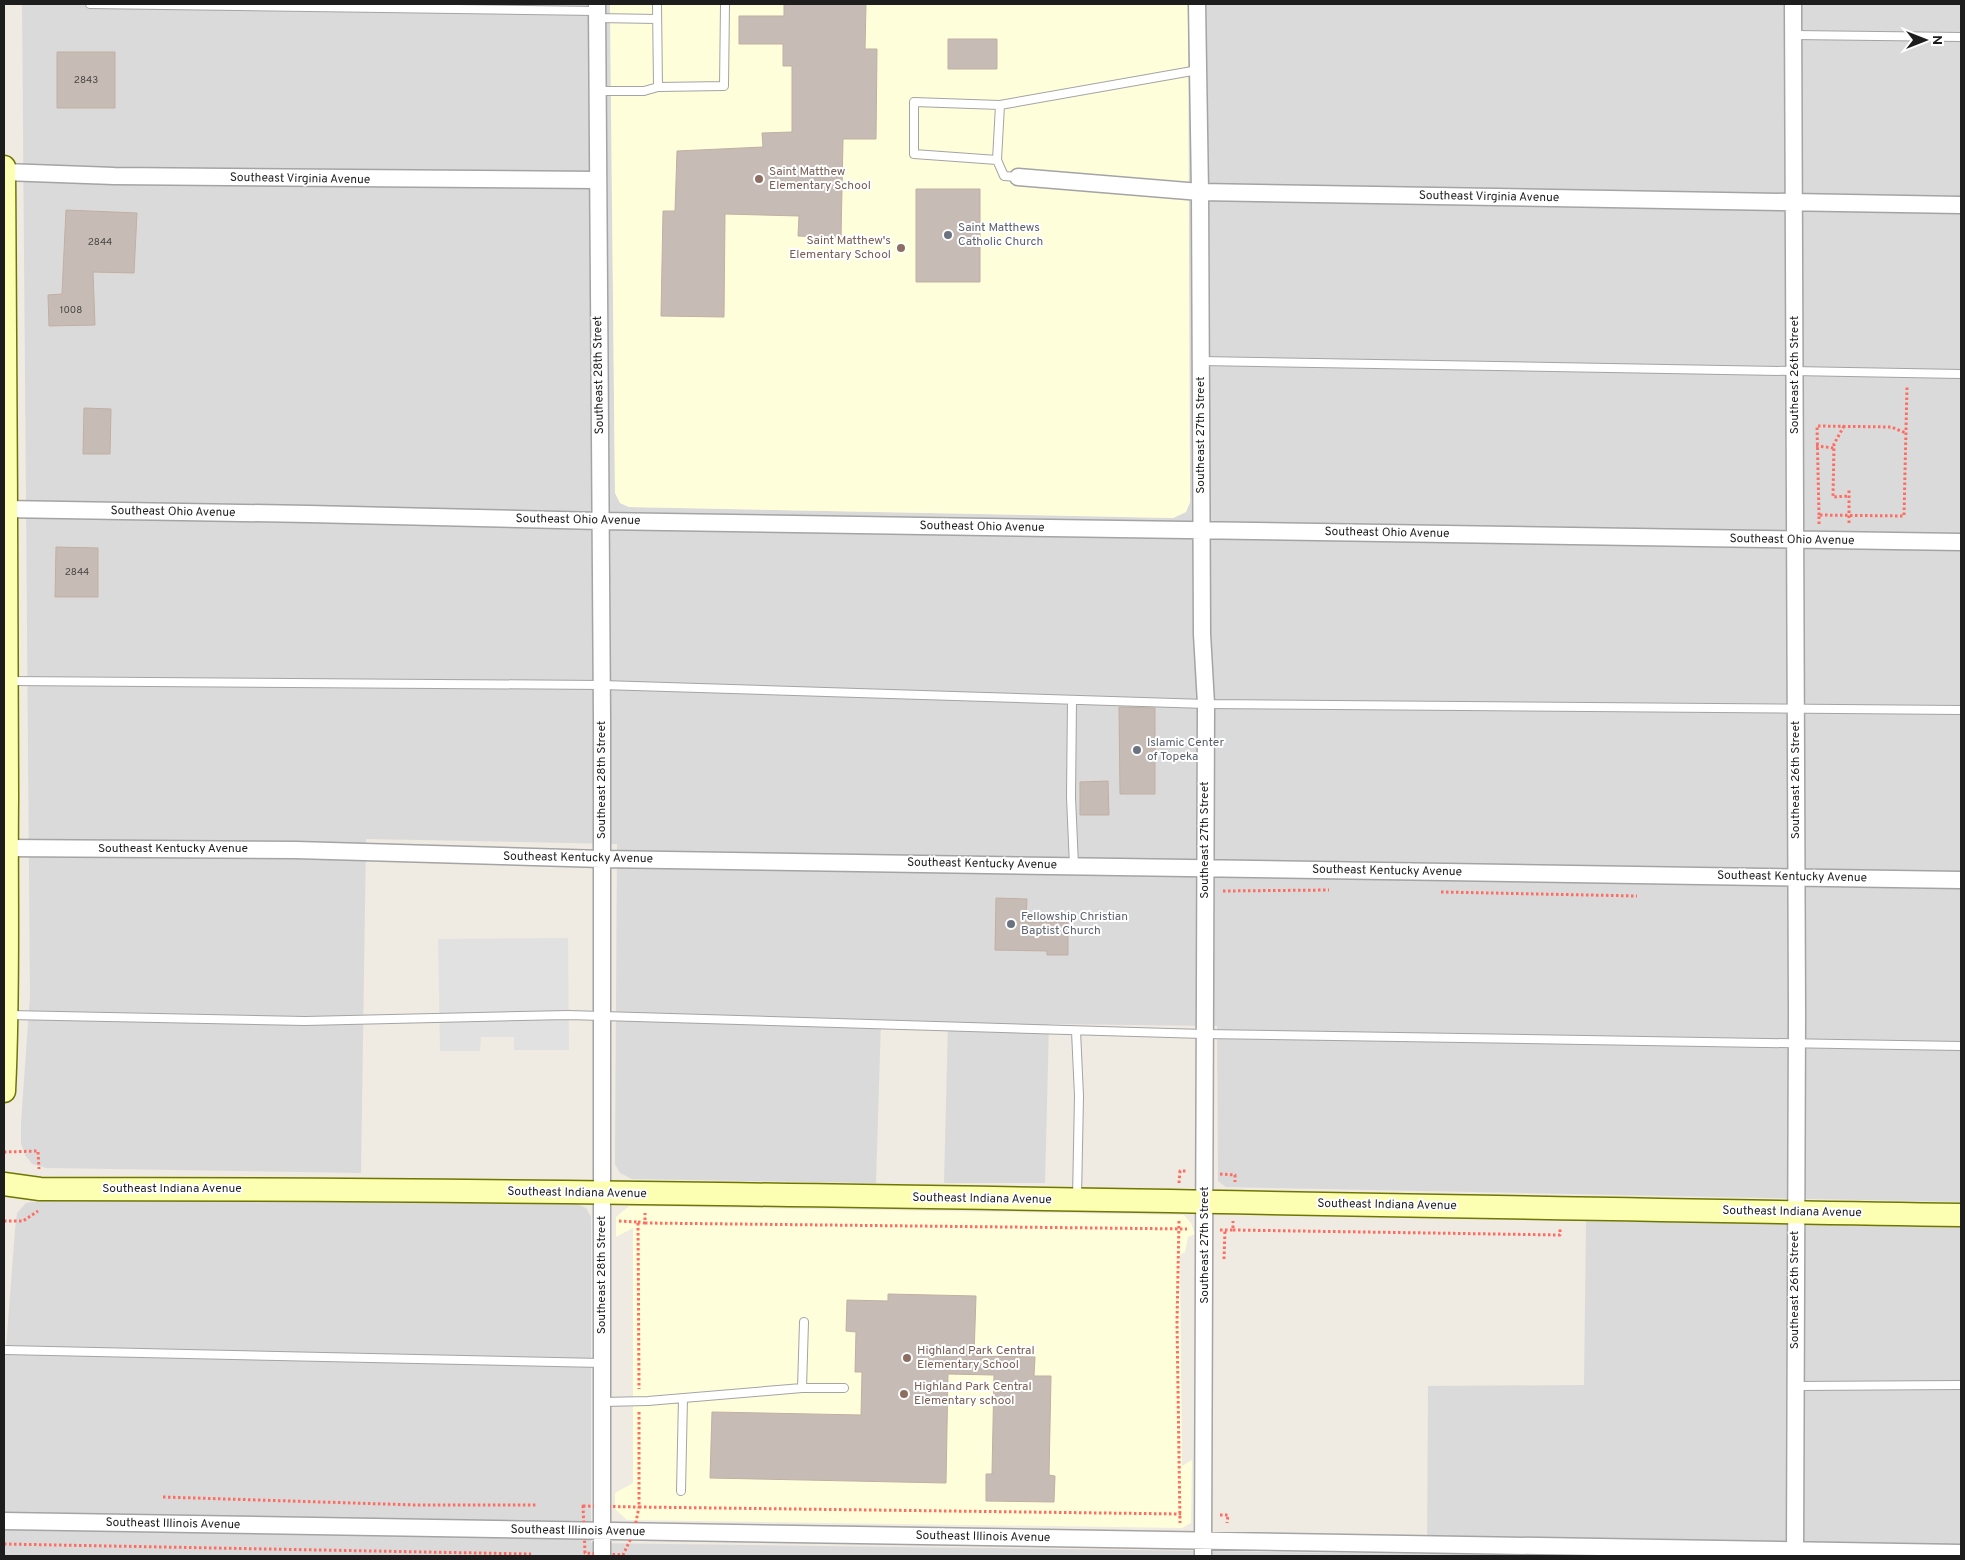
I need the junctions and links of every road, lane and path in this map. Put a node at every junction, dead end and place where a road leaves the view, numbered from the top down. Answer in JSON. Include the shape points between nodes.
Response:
{"nodes":[{"id":1,"x":90,"y":4,"type":"edge"},
{"id":2,"x":657,"y":4,"type":"edge"},
{"id":3,"x":725,"y":4,"type":"edge"},
{"id":4,"x":1197,"y":4,"type":"edge"},
{"id":5,"x":1793,"y":4,"type":"edge"},
{"id":6,"x":596,"y":11,"type":"edge"},
{"id":7,"x":657,"y":19,"type":"junction"},
{"id":8,"x":1794,"y":35,"type":"junction"},
{"id":9,"x":1961,"y":37,"type":"edge"},
{"id":10,"x":1198,"y":70,"type":"junction"},
{"id":11,"x":658,"y":87,"type":"junction"},
{"id":12,"x":597,"y":91,"type":"junction"},
{"id":13,"x":1000,"y":105,"type":"junction"},
{"id":14,"x":997,"y":160,"type":"junction"},
{"id":15,"x":4,"y":167,"type":"edge"},
{"id":16,"x":4,"y":172,"type":"edge"},
{"id":17,"x":1018,"y":177,"type":"joint"},
{"id":18,"x":597,"y":180,"type":"junction"},
{"id":19,"x":1200,"y":192,"type":"junction"},
{"id":20,"x":1795,"y":202,"type":"junction"},
{"id":21,"x":1961,"y":205,"type":"edge"},
{"id":22,"x":1201,"y":361,"type":"junction"},
{"id":23,"x":1794,"y":372,"type":"junction"},
{"id":24,"x":1908,"y":373,"type":"junction"},
{"id":25,"x":1961,"y":374,"type":"edge"},
{"id":26,"x":1844,"y":426,"type":"junction"},
{"id":27,"x":1906,"y":434,"type":"junction"},
{"id":28,"x":1817,"y":446,"type":"junction"},
{"id":29,"x":1834,"y":448,"type":"junction"},
{"id":30,"x":1849,"y":489,"type":"dead end"},
{"id":31,"x":1849,"y":496,"type":"junction"},
{"id":32,"x":5,"y":509,"type":"edge"},
{"id":33,"x":1819,"y":515,"type":"junction"},
{"id":34,"x":1849,"y":515,"type":"junction"},
{"id":35,"x":600,"y":521,"type":"junction"},
{"id":36,"x":1202,"y":530,"type":"junction"},
{"id":37,"x":1794,"y":540,"type":"junction"},
{"id":38,"x":1819,"y":540,"type":"junction"},
{"id":39,"x":1847,"y":541,"type":"junction"},
{"id":40,"x":1961,"y":542,"type":"edge"},
{"id":41,"x":7,"y":681,"type":"junction"},
{"id":42,"x":602,"y":685,"type":"junction"},
{"id":43,"x":1072,"y":700,"type":"junction"},
{"id":44,"x":1206,"y":704,"type":"junction"},
{"id":45,"x":1796,"y":708,"type":"junction"},
{"id":46,"x":1961,"y":710,"type":"edge"},
{"id":47,"x":5,"y":848,"type":"edge"},
{"id":48,"x":602,"y":859,"type":"junction"},
{"id":49,"x":1074,"y":866,"type":"junction"},
{"id":50,"x":1205,"y":868,"type":"junction"},
{"id":51,"x":1796,"y":877,"type":"junction"},
{"id":52,"x":1961,"y":880,"type":"edge"},
{"id":53,"x":1333,"y":890,"type":"dead end"},
{"id":54,"x":1205,"y":891,"type":"junction"},
{"id":55,"x":1440,"y":892,"type":"dead end"},
{"id":56,"x":1637,"y":896,"type":"dead end"},
{"id":57,"x":602,"y":1017,"type":"junction"},
{"id":58,"x":6,"y":1028,"type":"edge"},
{"id":59,"x":1076,"y":1031,"type":"junction"},
{"id":60,"x":1204,"y":1034,"type":"junction"},
{"id":61,"x":1797,"y":1044,"type":"junction"},
{"id":62,"x":1961,"y":1046,"type":"edge"},
{"id":63,"x":4,"y":1091,"type":"edge"},
{"id":64,"x":4,"y":1184,"type":"edge"},
{"id":65,"x":602,"y":1194,"type":"junction"},
{"id":66,"x":1077,"y":1200,"type":"junction"},
{"id":67,"x":1206,"y":1201,"type":"junction"},
{"id":68,"x":1560,"y":1208,"type":"junction"},
{"id":69,"x":1796,"y":1212,"type":"junction"},
{"id":70,"x":1961,"y":1215,"type":"edge"},
{"id":71,"x":602,"y":1220,"type":"junction"},
{"id":72,"x":645,"y":1223,"type":"dead end"},
{"id":73,"x":1233,"y":1230,"type":"dead end"},
{"id":74,"x":804,"y":1322,"type":"dead end"},
{"id":75,"x":4,"y":1350,"type":"edge"},
{"id":76,"x":602,"y":1363,"type":"junction"},
{"id":77,"x":1961,"y":1384,"type":"edge"},
{"id":78,"x":1795,"y":1386,"type":"junction"},
{"id":79,"x":802,"y":1388,"type":"junction"},
{"id":80,"x":844,"y":1388,"type":"dead end"},
{"id":81,"x":683,"y":1398,"type":"junction"},
{"id":82,"x":639,"y":1401,"type":"junction"},
{"id":83,"x":602,"y":1402,"type":"junction"},
{"id":84,"x":682,"y":1490,"type":"dead end"},
{"id":85,"x":164,"y":1497,"type":"dead end"},
{"id":86,"x":537,"y":1505,"type":"dead end"},
{"id":87,"x":1180,"y":1514,"type":"junction"},
{"id":88,"x":1203,"y":1516,"type":"junction"},
{"id":89,"x":4,"y":1521,"type":"edge"},
{"id":90,"x":602,"y":1531,"type":"junction"},
{"id":91,"x":1180,"y":1540,"type":"junction"},
{"id":92,"x":1227,"y":1541,"type":"junction"},
{"id":93,"x":4,"y":1544,"type":"edge"},
{"id":94,"x":1203,"y":1548,"type":"edge"},
{"id":95,"x":1795,"y":1553,"type":"edge"},
{"id":96,"x":1961,"y":1553,"type":"edge"},
{"id":97,"x":531,"y":1554,"type":"dead end"},
{"id":98,"x":602,"y":1556,"type":"edge"}],
"edges":[{"from":1,"to":6,"type":"lane"},
{"from":2,"to":7,"type":"lane"},
{"from":3,"to":11,"type":"lane","via":[[724,86]]},
{"from":4,"to":10,"type":"street","name":"Southeast 27th Street"},
{"from":5,"to":8,"type":"street","name":"Southeast 26th Street"},
{"from":6,"to":7,"type":"lane"},
{"from":6,"to":12,"type":"street","name":"Southeast 28th Street"},
{"from":7,"to":11,"type":"lane"},
{"from":8,"to":9,"type":"lane"},
{"from":8,"to":20,"type":"street","name":"Southeast 26th Street"},
{"from":10,"to":13,"type":"lane"},
{"from":10,"to":19,"type":"street","name":"Southeast 27th Street"},
{"from":11,"to":12,"type":"lane"},
{"from":12,"to":18,"type":"street","name":"Southeast 28th Street"},
{"from":13,"to":14,"type":"lane"},
{"from":13,"to":14,"type":"lane","via":[[914,102],[914,154]]},
{"from":14,"to":17,"type":"lane","via":[[1004,176]]},
{"from":15,"to":16,"type":"street"},
{"from":16,"to":18,"type":"street","name":"Southeast Virginia Avenue","via":[[114,176]]},
{"from":16,"to":32,"type":"street"},
{"from":17,"to":19,"type":"street","name":"Southeast Virginia Avenue"},
{"from":18,"to":35,"type":"street","name":"Southeast 28th Street"},
{"from":19,"to":20,"type":"street","name":"Southeast Virginia Avenue"},
{"from":19,"to":22,"type":"street","name":"Southeast 27th Street"},
{"from":20,"to":21,"type":"street","name":"Southeast Virginia Avenue"},
{"from":20,"to":23,"type":"street","name":"Southeast 26th Street"},
{"from":22,"to":23,"type":"lane"},
{"from":22,"to":36,"type":"street","name":"Southeast 27th Street"},
{"from":23,"to":24,"type":"lane"},
{"from":23,"to":37,"type":"street","name":"Southeast 26th Street"},
{"from":24,"to":25,"type":"lane"},
{"from":24,"to":27,"type":"path"},
{"from":26,"to":27,"type":"path","via":[[1890,427]]},
{"from":26,"to":28,"type":"path","via":[[1817,426]]},
{"from":26,"to":29,"type":"path"},
{"from":27,"to":34,"type":"path","via":[[1904,516]]},
{"from":28,"to":29,"type":"path"},
{"from":28,"to":33,"type":"path"},
{"from":29,"to":31,"type":"path","via":[[1833,497]]},
{"from":30,"to":31,"type":"path"},
{"from":31,"to":34,"type":"path"},
{"from":32,"to":35,"type":"street","name":"Southeast Ohio Avenue"},
{"from":32,"to":41,"type":"street"},
{"from":33,"to":34,"type":"path"},
{"from":33,"to":38,"type":"path"},
{"from":34,"to":39,"type":"path"},
{"from":35,"to":36,"type":"street","name":"Southeast Ohio Avenue"},
{"from":35,"to":42,"type":"street","name":"Southeast 28th Street"},
{"from":36,"to":37,"type":"street","name":"Southeast Ohio Avenue"},
{"from":36,"to":44,"type":"street","name":"Southeast 27th Street"},
{"from":37,"to":38,"type":"street","name":"Southeast Ohio Avenue"},
{"from":37,"to":45,"type":"street","name":"Southeast 26th Street"},
{"from":38,"to":39,"type":"street","name":"Southeast Ohio Avenue"},
{"from":39,"to":40,"type":"street","name":"Southeast Ohio Avenue"},
{"from":41,"to":42,"type":"lane"},
{"from":41,"to":47,"type":"street"},
{"from":42,"to":43,"type":"lane"},
{"from":42,"to":48,"type":"street","name":"Southeast 28th Street"},
{"from":43,"to":44,"type":"lane"},
{"from":43,"to":49,"type":"lane"},
{"from":44,"to":45,"type":"lane"},
{"from":44,"to":50,"type":"street","name":"Southeast 27th Street"},
{"from":45,"to":46,"type":"lane"},
{"from":45,"to":51,"type":"street","name":"Southeast 26th Street"},
{"from":47,"to":48,"type":"street","name":"Southeast Kentucky Avenue","via":[[296,850]]},
{"from":47,"to":58,"type":"street"},
{"from":48,"to":49,"type":"street","name":"Southeast Kentucky Avenue"},
{"from":48,"to":57,"type":"street","name":"Southeast 28th Street"},
{"from":49,"to":50,"type":"street","name":"Southeast Kentucky Avenue"},
{"from":50,"to":51,"type":"street","name":"Southeast Kentucky Avenue"},
{"from":50,"to":54,"type":"street","name":"Southeast 27th Street"},
{"from":51,"to":52,"type":"street","name":"Southeast Kentucky Avenue"},
{"from":51,"to":61,"type":"street","name":"Southeast 26th Street"},
{"from":53,"to":54,"type":"path"},
{"from":54,"to":60,"type":"street","name":"Southeast 27th Street"},
{"from":55,"to":56,"type":"path"},
{"from":57,"to":58,"type":"lane","via":[[568,1015]]},
{"from":57,"to":59,"type":"lane"},
{"from":57,"to":65,"type":"street","name":"Southeast 28th Street"},
{"from":58,"to":63,"type":"street"},
{"from":59,"to":60,"type":"lane"},
{"from":59,"to":66,"type":"lane","via":[[1079,1096]]},
{"from":60,"to":61,"type":"lane"},
{"from":60,"to":67,"type":"street","name":"Southeast 27th Street"},
{"from":61,"to":62,"type":"lane"},
{"from":61,"to":69,"type":"street","name":"Southeast 26th Street"},
{"from":64,"to":65,"type":"street","name":"Southeast Indiana Avenue","via":[[40,1189]]},
{"from":65,"to":66,"type":"street","name":"Southeast Indiana Avenue"},
{"from":65,"to":71,"type":"street","name":"Southeast 28th Street"},
{"from":66,"to":67,"type":"street","name":"Southeast Indiana Avenue"},
{"from":67,"to":68,"type":"street","name":"Southeast Indiana Avenue"},
{"from":67,"to":88,"type":"street","name":"Southeast 27th Street"},
{"from":68,"to":69,"type":"street","name":"Southeast Indiana Avenue"},
{"from":68,"to":73,"type":"path","via":[[1560,1235]]},
{"from":69,"to":70,"type":"street","name":"Southeast Indiana Avenue"},
{"from":69,"to":78,"type":"street","name":"Southeast 26th Street"},
{"from":71,"to":76,"type":"street","name":"Southeast 28th Street"},
{"from":71,"to":82,"type":"path","via":[[638,1222]]},
{"from":72,"to":87,"type":"path","via":[[1178,1229]]},
{"from":74,"to":79,"type":"lane"},
{"from":75,"to":76,"type":"lane"},
{"from":76,"to":83,"type":"street","name":"Southeast 28th Street"},
{"from":77,"to":78,"type":"lane"},
{"from":78,"to":95,"type":"street","name":"Southeast 26th Street"},
{"from":79,"to":80,"type":"lane"},
{"from":79,"to":81,"type":"lane"},
{"from":81,"to":82,"type":"lane"},
{"from":81,"to":84,"type":"lane"},
{"from":82,"to":83,"type":"lane"},
{"from":82,"to":87,"type":"path","via":[[639,1507]]},
{"from":83,"to":90,"type":"street","name":"Southeast 28th Street"},
{"from":85,"to":86,"type":"path"},
{"from":87,"to":88,"type":"path"},
{"from":87,"to":91,"type":"path"},
{"from":88,"to":92,"type":"path","via":[[1228,1515]]},
{"from":88,"to":94,"type":"street","name":"Southeast 27th Street"},
{"from":89,"to":90,"type":"street","name":"Southeast Illinois Avenue"},
{"from":90,"to":91,"type":"street","name":"Southeast Illinois Avenue"},
{"from":90,"to":98,"type":"street","name":"Southeast 28th Street"},
{"from":91,"to":94,"type":"street","name":"Southeast Illinois Avenue"},
{"from":92,"to":94,"type":"street","name":"Southeast Illinois Avenue"},
{"from":92,"to":95,"type":"street","name":"Southeast Illinois Avenue"},
{"from":93,"to":97,"type":"path"},
{"from":95,"to":96,"type":"street","name":"Southeast Illinois Avenue"}]}
